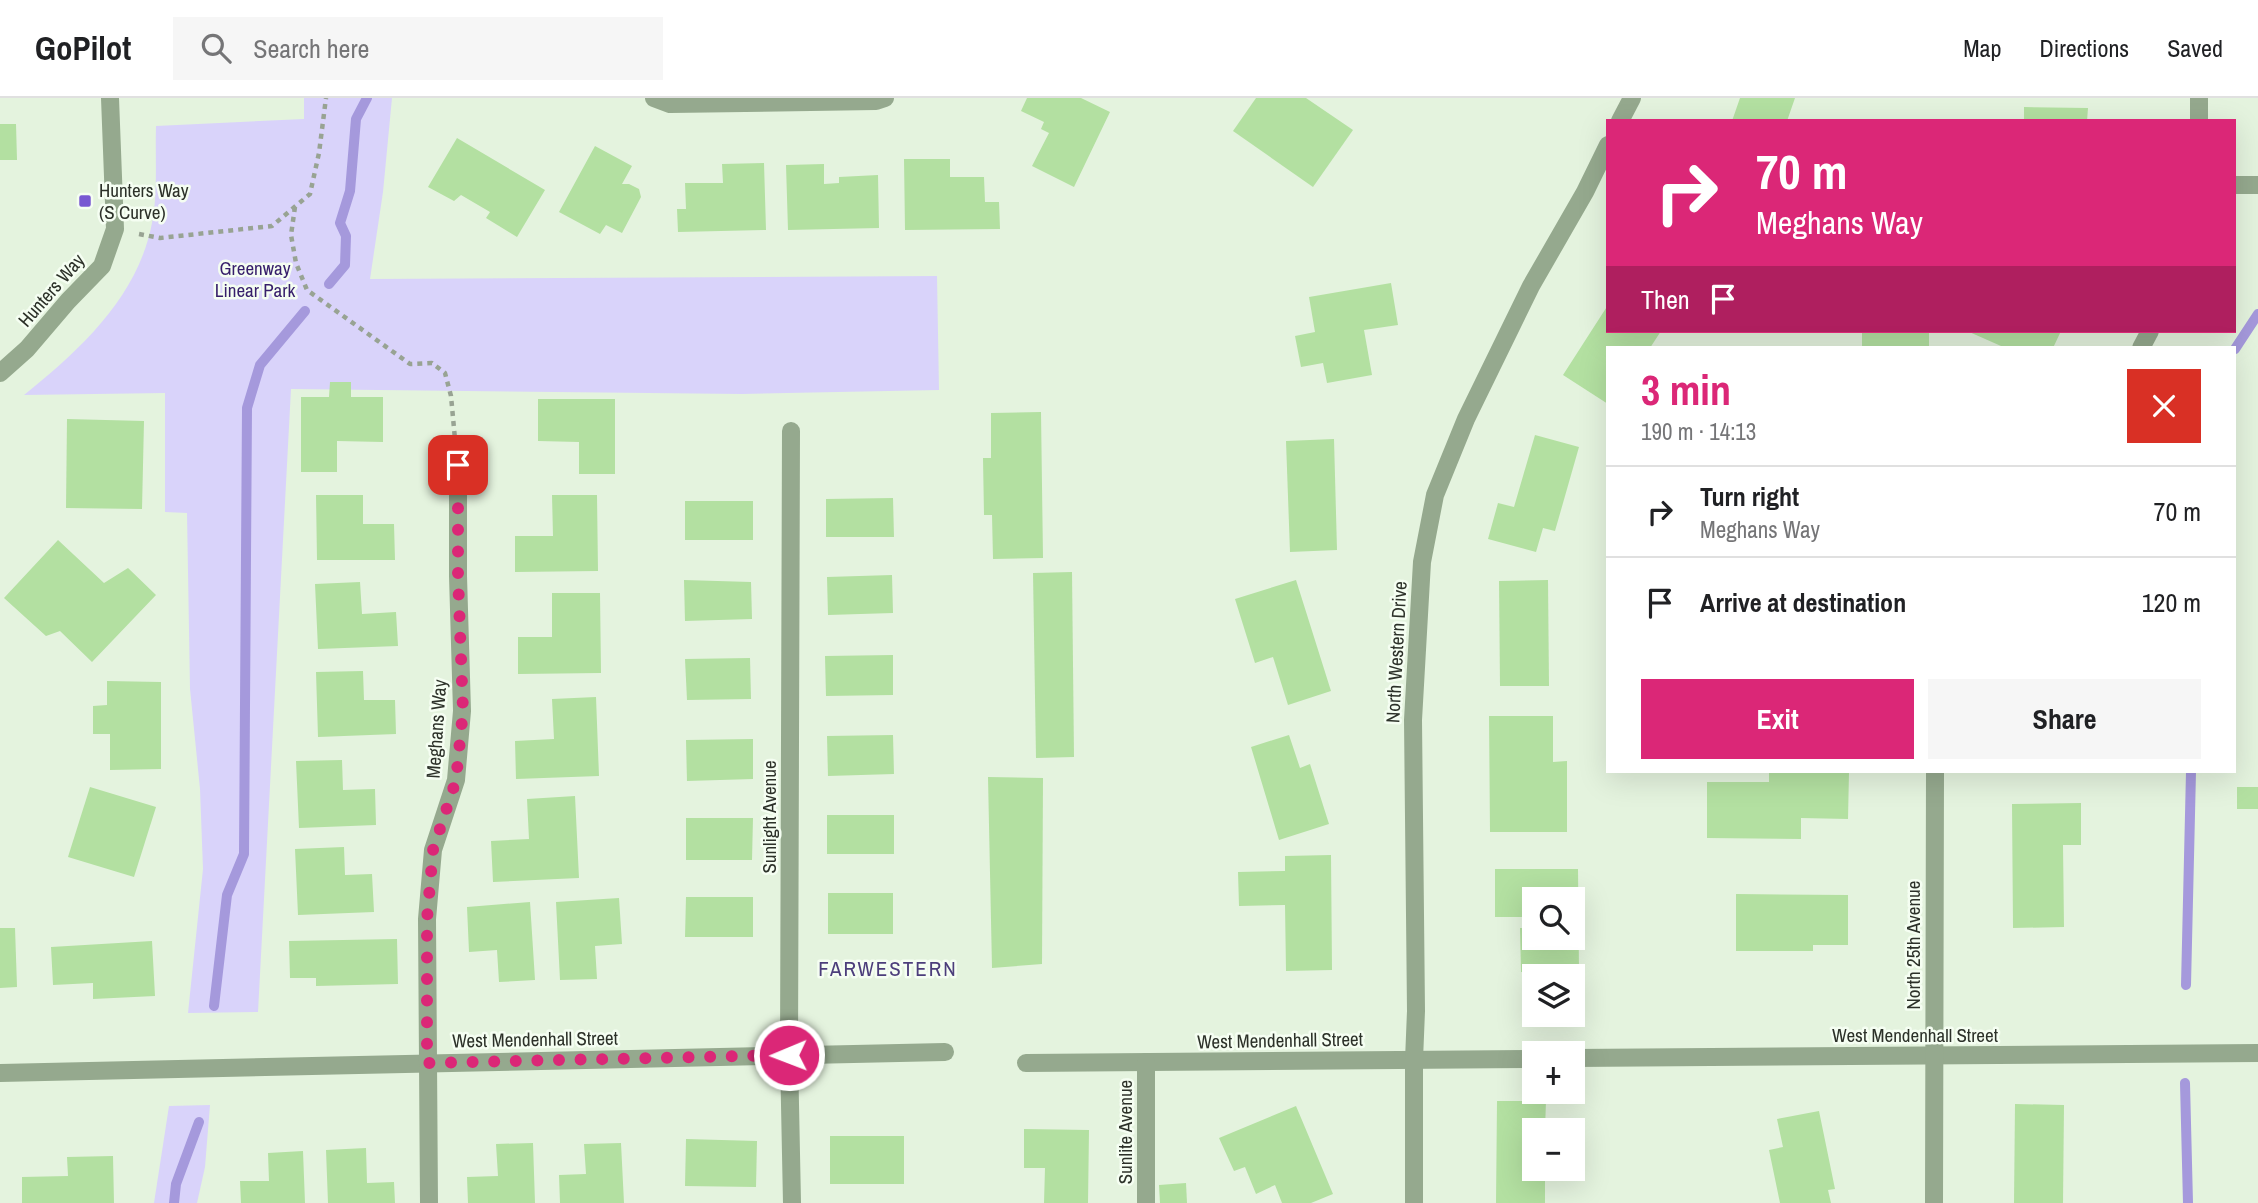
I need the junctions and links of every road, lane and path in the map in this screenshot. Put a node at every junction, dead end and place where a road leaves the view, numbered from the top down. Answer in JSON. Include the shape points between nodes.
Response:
{"nodes":[{"id":1,"x":110,"y":98,"type":"edge"},
{"id":2,"x":326,"y":98,"type":"edge"},
{"id":3,"x":654,"y":98,"type":"edge"},
{"id":4,"x":885,"y":98,"type":"edge"},
{"id":5,"x":1632,"y":98,"type":"edge"},
{"id":6,"x":2199,"y":98,"type":"edge"},
{"id":7,"x":1621,"y":119,"type":"edge"},
{"id":8,"x":2199,"y":119,"type":"edge"},
{"id":9,"x":1606,"y":149,"type":"edge"},
{"id":10,"x":2236,"y":185,"type":"edge"},
{"id":11,"x":2258,"y":185,"type":"edge"},
{"id":12,"x":295,"y":207,"type":"junction"},
{"id":13,"x":115,"y":229,"type":"junction"},
{"id":14,"x":0,"y":373,"type":"edge"},
{"id":15,"x":791,"y":431,"type":"dead end"},
{"id":16,"x":458,"y":465,"type":"joint"},
{"id":17,"x":1935,"y":773,"type":"edge"},
{"id":18,"x":945,"y":1052,"type":"dead end"},
{"id":19,"x":2258,"y":1053,"type":"edge"},
{"id":20,"x":789,"y":1055,"type":"junction"},
{"id":21,"x":1934,"y":1056,"type":"junction"},
{"id":22,"x":1585,"y":1058,"type":"edge"},
{"id":23,"x":1522,"y":1059,"type":"edge"},
{"id":24,"x":1413,"y":1060,"type":"junction"},
{"id":25,"x":1146,"y":1062,"type":"junction"},
{"id":26,"x":427,"y":1063,"type":"junction"},
{"id":27,"x":1026,"y":1063,"type":"dead end"},
{"id":28,"x":0,"y":1073,"type":"edge"},
{"id":29,"x":429,"y":1203,"type":"edge"},
{"id":30,"x":792,"y":1203,"type":"edge"},
{"id":31,"x":1146,"y":1203,"type":"edge"},
{"id":32,"x":1414,"y":1203,"type":"edge"},
{"id":33,"x":1934,"y":1203,"type":"edge"}],
"edges":[{"from":1,"to":13,"type":"street","name":"Hunters Way"},
{"from":2,"to":12,"type":"path","via":[[310,194]]},
{"from":3,"to":4,"type":"street","via":[[670,104],[721,104]]},
{"from":5,"to":7,"type":"street"},
{"from":6,"to":8,"type":"street"},
{"from":9,"to":24,"type":"street","name":"North Western Drive","via":[[1531,286],[1466,419],[1435,495],[1422,562],[1413,720]]},
{"from":10,"to":11,"type":"street"},
{"from":12,"to":13,"type":"path","via":[[272,226],[160,238]]},
{"from":12,"to":16,"type":"path","via":[[291,235],[307,290],[410,364],[432,363],[444,373]]},
{"from":13,"to":14,"type":"street","name":"Hunters Way","via":[[102,266]]},
{"from":15,"to":20,"type":"street","name":"Sunlight Avenue"},
{"from":16,"to":26,"type":"street","name":"Meghans Way","via":[[463,711],[456,780],[433,850],[427,919]]},
{"from":17,"to":21,"type":"street","name":"North 25th Avenue"},
{"from":18,"to":20,"type":"street","name":"West Mendenhall Street"},
{"from":19,"to":21,"type":"street","name":"West Mendenhall Street"},
{"from":20,"to":26,"type":"street","name":"West Mendenhall Street"},
{"from":20,"to":30,"type":"street","name":"Sunlight Avenue"},
{"from":21,"to":22,"type":"street","name":"West Mendenhall Street"},
{"from":21,"to":33,"type":"street","name":"North 25th Avenue"},
{"from":23,"to":24,"type":"street","name":"West Mendenhall Street"},
{"from":24,"to":25,"type":"street","name":"West Mendenhall Street"},
{"from":24,"to":32,"type":"street","name":"North Western Drive"},
{"from":25,"to":27,"type":"street","name":"West Mendenhall Street"},
{"from":25,"to":31,"type":"street","name":"Sunlite Avenue"},
{"from":26,"to":28,"type":"street","name":"West Mendenhall Street"},
{"from":26,"to":29,"type":"street","name":"Meghans Way"}]}
